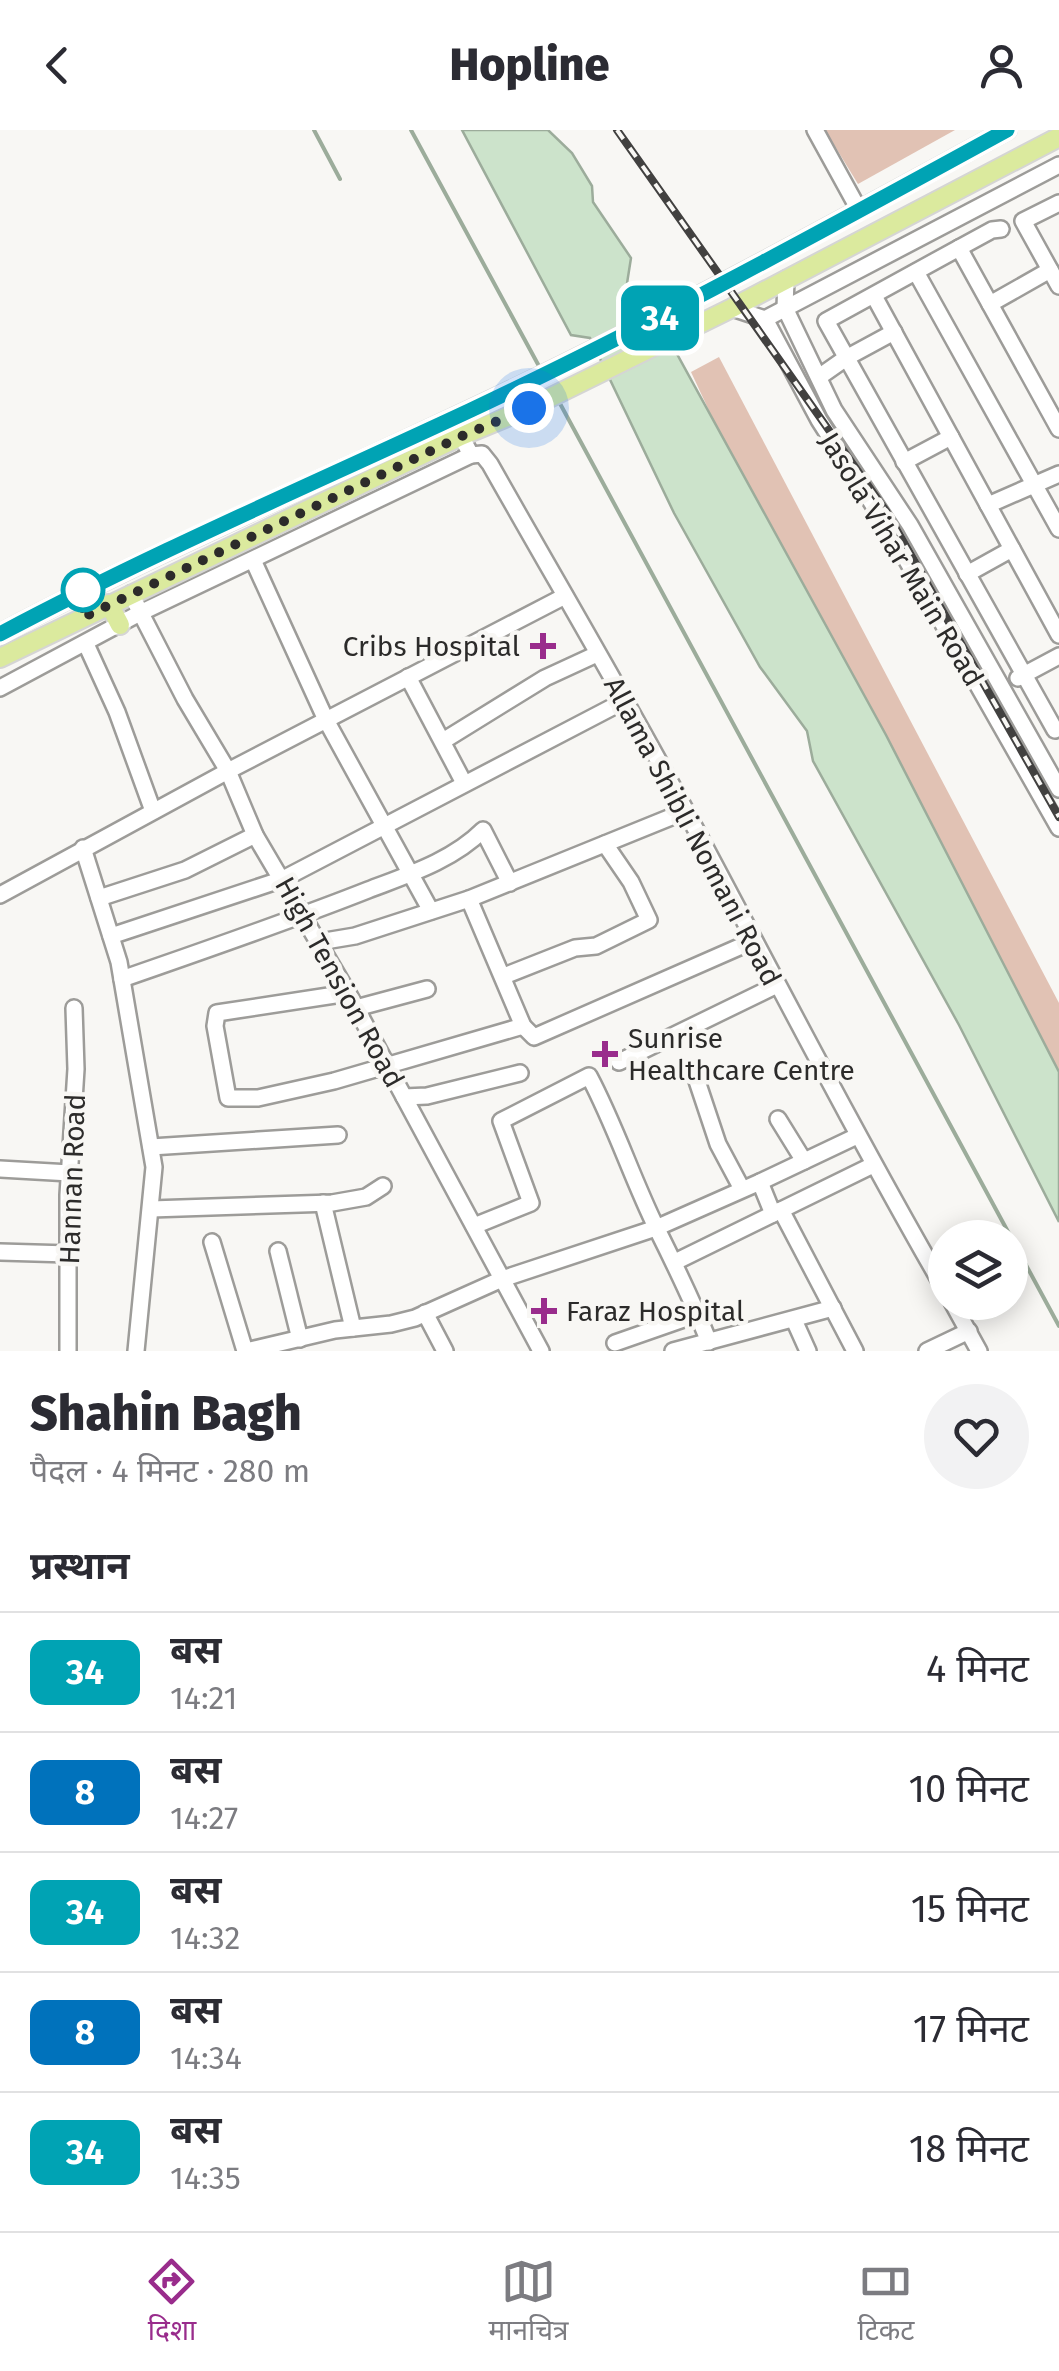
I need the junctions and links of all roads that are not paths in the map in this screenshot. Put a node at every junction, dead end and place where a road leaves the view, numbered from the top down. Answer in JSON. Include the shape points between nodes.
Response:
{"nodes":[{"id":1,"x":815,"y":130,"type":"edge"},
{"id":2,"x":1007,"y":130,"type":"edge"},
{"id":3,"x":1059,"y":137,"type":"edge"},
{"id":4,"x":1059,"y":165,"type":"edge"},
{"id":5,"x":1059,"y":203,"type":"edge"},
{"id":6,"x":859,"y":210,"type":"junction"},
{"id":7,"x":1001,"y":230,"type":"dead end"},
{"id":8,"x":959,"y":248,"type":"junction"},
{"id":9,"x":1050,"y":270,"type":"junction"},
{"id":10,"x":916,"y":272,"type":"junction"},
{"id":11,"x":786,"y":279,"type":"junction"},
{"id":12,"x":1059,"y":286,"type":"edge"},
{"id":13,"x":874,"y":296,"type":"junction"},
{"id":14,"x":990,"y":304,"type":"junction"},
{"id":15,"x":732,"y":308,"type":"junction"},
{"id":16,"x":785,"y":308,"type":"junction"},
{"id":17,"x":765,"y":319,"type":"junction"},
{"id":18,"x":894,"y":332,"type":"junction"},
{"id":19,"x":846,"y":358,"type":"junction"},
{"id":20,"x":819,"y":378,"type":"junction"},
{"id":21,"x":1059,"y":429,"type":"edge"},
{"id":22,"x":462,"y":436,"type":"junction"},
{"id":23,"x":951,"y":437,"type":"junction"},
{"id":24,"x":472,"y":454,"type":"junction"},
{"id":25,"x":904,"y":462,"type":"junction"},
{"id":26,"x":1059,"y":474,"type":"edge"},
{"id":27,"x":1035,"y":486,"type":"junction"},
{"id":28,"x":988,"y":505,"type":"junction"},
{"id":29,"x":932,"y":512,"type":"junction"},
{"id":30,"x":910,"y":525,"type":"junction"},
{"id":31,"x":1059,"y":529,"type":"edge"},
{"id":32,"x":1012,"y":549,"type":"junction"},
{"id":33,"x":253,"y":560,"type":"junction"},
{"id":34,"x":968,"y":574,"type":"junction"},
{"id":35,"x":131,"y":594,"type":"junction"},
{"id":36,"x":565,"y":596,"type":"junction"},
{"id":37,"x":109,"y":604,"type":"junction"},
{"id":38,"x":140,"y":614,"type":"junction"},
{"id":39,"x":120,"y":625,"type":"junction"},
{"id":40,"x":0,"y":634,"type":"edge"},
{"id":41,"x":1059,"y":635,"type":"edge"},
{"id":42,"x":86,"y":644,"type":"junction"},
{"id":43,"x":597,"y":654,"type":"junction"},
{"id":44,"x":1059,"y":656,"type":"edge"},
{"id":45,"x":0,"y":658,"type":"edge"},
{"id":46,"x":1024,"y":675,"type":"junction"},
{"id":47,"x":408,"y":677,"type":"junction"},
{"id":48,"x":1003,"y":686,"type":"junction"},
{"id":49,"x":0,"y":688,"type":"edge"},
{"id":50,"x":624,"y":701,"type":"junction"},
{"id":51,"x":326,"y":720,"type":"junction"},
{"id":52,"x":1055,"y":730,"type":"dead end"},
{"id":53,"x":443,"y":741,"type":"junction"},
{"id":54,"x":1052,"y":759,"type":"edge"},
{"id":55,"x":228,"y":770,"type":"junction"},
{"id":56,"x":1029,"y":772,"type":"junction"},
{"id":57,"x":464,"y":783,"type":"junction"},
{"id":58,"x":1059,"y":789,"type":"edge"},
{"id":59,"x":153,"y":811,"type":"junction"},
{"id":60,"x":686,"y":811,"type":"junction"},
{"id":61,"x":386,"y":827,"type":"junction"},
{"id":62,"x":1059,"y":828,"type":"edge"},
{"id":63,"x":256,"y":834,"type":"junction"},
{"id":64,"x":605,"y":844,"type":"junction"},
{"id":65,"x":82,"y":848,"type":"junction"},
{"id":66,"x":410,"y":874,"type":"junction"},
{"id":67,"x":282,"y":879,"type":"junction"},
{"id":68,"x":510,"y":883,"type":"junction"},
{"id":69,"x":0,"y":895,"type":"edge"},
{"id":70,"x":99,"y":898,"type":"junction"},
{"id":71,"x":469,"y":899,"type":"junction"},
{"id":72,"x":432,"y":912,"type":"junction"},
{"id":73,"x":304,"y":916,"type":"junction"},
{"id":74,"x":111,"y":936,"type":"junction"},
{"id":75,"x":754,"y":940,"type":"junction"},
{"id":76,"x":319,"y":942,"type":"junction"},
{"id":77,"x":504,"y":976,"type":"junction"},
{"id":78,"x":122,"y":979,"type":"junction"},
{"id":79,"x":777,"y":985,"type":"junction"},
{"id":80,"x":427,"y":989,"type":"dead end"},
{"id":81,"x":352,"y":1001,"type":"junction"},
{"id":82,"x":74,"y":1008,"type":"dead end"},
{"id":83,"x":523,"y":1026,"type":"junction"},
{"id":84,"x":618,"y":1062,"type":"dead end"},
{"id":85,"x":385,"y":1066,"type":"junction"},
{"id":86,"x":520,"y":1073,"type":"dead end"},
{"id":87,"x":697,"y":1081,"type":"dead end"},
{"id":88,"x":404,"y":1098,"type":"junction"},
{"id":89,"x":778,"y":1119,"type":"dead end"},
{"id":90,"x":338,"y":1134,"type":"dead end"},
{"id":91,"x":857,"y":1136,"type":"junction"},
{"id":92,"x":151,"y":1147,"type":"junction"},
{"id":93,"x":804,"y":1161,"type":"junction"},
{"id":94,"x":872,"y":1166,"type":"junction"},
{"id":95,"x":0,"y":1169,"type":"edge"},
{"id":96,"x":70,"y":1173,"type":"junction"},
{"id":97,"x":760,"y":1182,"type":"junction"},
{"id":98,"x":383,"y":1186,"type":"dead end"},
{"id":99,"x":742,"y":1189,"type":"junction"},
{"id":100,"x":323,"y":1203,"type":"junction"},
{"id":101,"x":151,"y":1209,"type":"junction"},
{"id":102,"x":777,"y":1212,"type":"junction"},
{"id":103,"x":474,"y":1226,"type":"junction"},
{"id":104,"x":656,"y":1228,"type":"junction"},
{"id":105,"x":212,"y":1242,"type":"dead end"},
{"id":106,"x":278,"y":1251,"type":"dead end"},
{"id":107,"x":0,"y":1252,"type":"edge"},
{"id":108,"x":68,"y":1254,"type":"junction"},
{"id":109,"x":928,"y":1261,"type":"edge"},
{"id":110,"x":675,"y":1262,"type":"junction"},
{"id":111,"x":502,"y":1279,"type":"junction"},
{"id":112,"x":833,"y":1308,"type":"junction"},
{"id":113,"x":426,"y":1313,"type":"junction"},
{"id":114,"x":698,"y":1314,"type":"junction"},
{"id":115,"x":794,"y":1320,"type":"junction"},
{"id":116,"x":963,"y":1320,"type":"edge"},
{"id":117,"x":353,"y":1328,"type":"junction"},
{"id":118,"x":969,"y":1331,"type":"junction"},
{"id":119,"x":319,"y":1334,"type":"junction"},
{"id":120,"x":300,"y":1339,"type":"junction"},
{"id":121,"x":709,"y":1342,"type":"junction"},
{"id":122,"x":615,"y":1343,"type":"dead end"},
{"id":123,"x":68,"y":1351,"type":"edge"},
{"id":124,"x":136,"y":1351,"type":"edge"},
{"id":125,"x":245,"y":1351,"type":"edge"},
{"id":126,"x":325,"y":1351,"type":"edge"},
{"id":127,"x":444,"y":1351,"type":"edge"},
{"id":128,"x":541,"y":1351,"type":"edge"},
{"id":129,"x":673,"y":1351,"type":"edge"},
{"id":130,"x":808,"y":1351,"type":"edge"},
{"id":131,"x":856,"y":1351,"type":"edge"},
{"id":132,"x":927,"y":1351,"type":"edge"},
{"id":133,"x":979,"y":1351,"type":"edge"}],
"edges":[{"from":1,"to":6,"type":"street"},
{"from":2,"to":6,"type":"main road"},
{"from":3,"to":11,"type":"main road"},
{"from":4,"to":16,"type":"street"},
{"from":5,"to":9,"type":"street","via":[[1022,221]]},
{"from":6,"to":40,"type":"main road","via":[[664,316],[130,566]]},
{"from":7,"to":8,"type":"street"},
{"from":8,"to":10,"type":"street"},
{"from":8,"to":14,"type":"street"},
{"from":9,"to":12,"type":"street"},
{"from":9,"to":14,"type":"street"},
{"from":10,"to":13,"type":"street"},
{"from":10,"to":27,"type":"street"},
{"from":11,"to":15,"type":"main road"},
{"from":11,"to":16,"type":"street","name":"Jasola Vihar Main Road"},
{"from":13,"to":18,"type":"street"},
{"from":13,"to":19,"type":"street","via":[[826,322]]},
{"from":14,"to":21,"type":"street"},
{"from":15,"to":17,"type":"street"},
{"from":15,"to":22,"type":"main road"},
{"from":16,"to":17,"type":"street"},
{"from":16,"to":20,"type":"street","name":"Jasola Vihar Main Road"},
{"from":17,"to":56,"type":"street","name":"Jasola Vihar Main Road"},
{"from":18,"to":19,"type":"street"},
{"from":18,"to":23,"type":"street"},
{"from":19,"to":20,"type":"street"},
{"from":19,"to":25,"type":"street"},
{"from":20,"to":30,"type":"street","name":"Jasola Vihar Main Road"},
{"from":22,"to":24,"type":"street","name":"Allama Shibli Nomani Road"},
{"from":22,"to":35,"type":"main road"},
{"from":23,"to":25,"type":"street"},
{"from":23,"to":28,"type":"street"},
{"from":24,"to":33,"type":"street"},
{"from":24,"to":36,"type":"street","name":"Allama Shibli Nomani Road","via":[[490,464]]},
{"from":25,"to":29,"type":"street"},
{"from":26,"to":27,"type":"street"},
{"from":27,"to":28,"type":"street"},
{"from":27,"to":31,"type":"street"},
{"from":28,"to":32,"type":"street"},
{"from":29,"to":30,"type":"street"},
{"from":29,"to":34,"type":"street"},
{"from":30,"to":48,"type":"street","name":"Jasola Vihar Main Road"},
{"from":32,"to":34,"type":"street"},
{"from":32,"to":41,"type":"street"},
{"from":33,"to":38,"type":"street"},
{"from":33,"to":51,"type":"street"},
{"from":34,"to":46,"type":"street"},
{"from":35,"to":37,"type":"main road"},
{"from":35,"to":38,"type":"street","name":"High Tension Road"},
{"from":36,"to":43,"type":"street","name":"Allama Shibli Nomani Road"},
{"from":36,"to":47,"type":"street"},
{"from":37,"to":39,"type":"main road"},
{"from":37,"to":45,"type":"main road"},
{"from":38,"to":39,"type":"street"},
{"from":38,"to":55,"type":"street","name":"High Tension Road"},
{"from":39,"to":42,"type":"street"},
{"from":42,"to":49,"type":"street"},
{"from":42,"to":59,"type":"street"},
{"from":43,"to":50,"type":"street","name":"Allama Shibli Nomani Road"},
{"from":43,"to":53,"type":"street"},
{"from":44,"to":46,"type":"street"},
{"from":46,"to":48,"type":"street"},
{"from":46,"to":52,"type":"street"},
{"from":47,"to":51,"type":"street"},
{"from":47,"to":53,"type":"street"},
{"from":48,"to":54,"type":"street","name":"Jasola Vihar Main Road"},
{"from":50,"to":57,"type":"street"},
{"from":50,"to":60,"type":"street","name":"Allama Shibli Nomani Road"},
{"from":51,"to":55,"type":"street"},
{"from":51,"to":61,"type":"street"},
{"from":53,"to":57,"type":"street"},
{"from":54,"to":56,"type":"street"},
{"from":54,"to":58,"type":"street","name":"Jasola Vihar Main Road"},
{"from":55,"to":59,"type":"street"},
{"from":55,"to":63,"type":"street","name":"High Tension Road"},
{"from":56,"to":62,"type":"street","name":"Jasola Vihar Main Road"},
{"from":57,"to":61,"type":"street"},
{"from":59,"to":65,"type":"street"},
{"from":60,"to":64,"type":"street"},
{"from":60,"to":75,"type":"street","name":"Allama Shibli Nomani Road"},
{"from":61,"to":66,"type":"street"},
{"from":61,"to":67,"type":"street"},
{"from":63,"to":67,"type":"street","name":"High Tension Road"},
{"from":63,"to":70,"type":"street","via":[[185,870]]},
{"from":64,"to":68,"type":"street"},
{"from":64,"to":77,"type":"street","via":[[649,920],[596,946]]},
{"from":65,"to":69,"type":"street"},
{"from":65,"to":70,"type":"street"},
{"from":66,"to":68,"type":"street","via":[[483,830]]},
{"from":66,"to":72,"type":"street"},
{"from":66,"to":73,"type":"street"},
{"from":67,"to":73,"type":"street","name":"High Tension Road"},
{"from":67,"to":74,"type":"street"},
{"from":68,"to":71,"type":"street"},
{"from":70,"to":74,"type":"street"},
{"from":71,"to":72,"type":"street"},
{"from":71,"to":77,"type":"street"},
{"from":72,"to":76,"type":"street"},
{"from":73,"to":76,"type":"street","name":"High Tension Road"},
{"from":73,"to":78,"type":"street"},
{"from":74,"to":78,"type":"street"},
{"from":75,"to":79,"type":"street","name":"Allama Shibli Nomani Road"},
{"from":75,"to":83,"type":"street","via":[[548,1034],[534,1037]]},
{"from":76,"to":81,"type":"street","name":"High Tension Road"},
{"from":77,"to":83,"type":"street"},
{"from":78,"to":92,"type":"street"},
{"from":79,"to":84,"type":"street"},
{"from":79,"to":91,"type":"street","name":"Allama Shibli Nomani Road"},
{"from":80,"to":81,"type":"street"},
{"from":81,"to":85,"type":"street","name":"High Tension Road"},
{"from":81,"to":85,"type":"street","via":[[217,1013],[228,1098],[258,1098]]},
{"from":82,"to":96,"type":"street","name":"Hannan Road"},
{"from":83,"to":85,"type":"street"},
{"from":85,"to":88,"type":"street","name":"High Tension Road"},
{"from":86,"to":88,"type":"street"},
{"from":87,"to":99,"type":"street"},
{"from":88,"to":103,"type":"street","name":"High Tension Road"},
{"from":89,"to":93,"type":"street"},
{"from":90,"to":92,"type":"street"},
{"from":91,"to":93,"type":"street"},
{"from":91,"to":94,"type":"street","name":"Allama Shibli Nomani Road"},
{"from":92,"to":101,"type":"street"},
{"from":93,"to":97,"type":"street"},
{"from":94,"to":102,"type":"street"},
{"from":94,"to":109,"type":"street","name":"Allama Shibli Nomani Road"},
{"from":95,"to":96,"type":"street"},
{"from":96,"to":108,"type":"street","name":"Hannan Road"},
{"from":97,"to":99,"type":"street"},
{"from":97,"to":102,"type":"street"},
{"from":98,"to":100,"type":"street","via":[[366,1197]]},
{"from":99,"to":104,"type":"street"},
{"from":100,"to":101,"type":"street"},
{"from":100,"to":117,"type":"street"},
{"from":101,"to":124,"type":"street"},
{"from":102,"to":110,"type":"street"},
{"from":102,"to":112,"type":"street"},
{"from":103,"to":104,"type":"street","via":[[531,1202],[500,1121],[590,1076]]},
{"from":103,"to":111,"type":"street","name":"High Tension Road"},
{"from":104,"to":110,"type":"street"},
{"from":104,"to":111,"type":"street"},
{"from":105,"to":125,"type":"street"},
{"from":106,"to":120,"type":"street"},
{"from":107,"to":108,"type":"street"},
{"from":108,"to":123,"type":"street","name":"Hannan Road"},
{"from":110,"to":114,"type":"street"},
{"from":111,"to":113,"type":"street"},
{"from":111,"to":128,"type":"street","name":"High Tension Road"},
{"from":112,"to":115,"type":"street"},
{"from":112,"to":131,"type":"street"},
{"from":113,"to":117,"type":"street"},
{"from":113,"to":127,"type":"street"},
{"from":114,"to":121,"type":"street"},
{"from":114,"to":122,"type":"street"},
{"from":115,"to":121,"type":"street"},
{"from":115,"to":130,"type":"street"},
{"from":116,"to":118,"type":"street"},
{"from":117,"to":119,"type":"street"},
{"from":118,"to":132,"type":"street"},
{"from":118,"to":133,"type":"street"},
{"from":119,"to":120,"type":"street"},
{"from":119,"to":126,"type":"street"},
{"from":120,"to":125,"type":"street"},
{"from":121,"to":129,"type":"street"}]}
